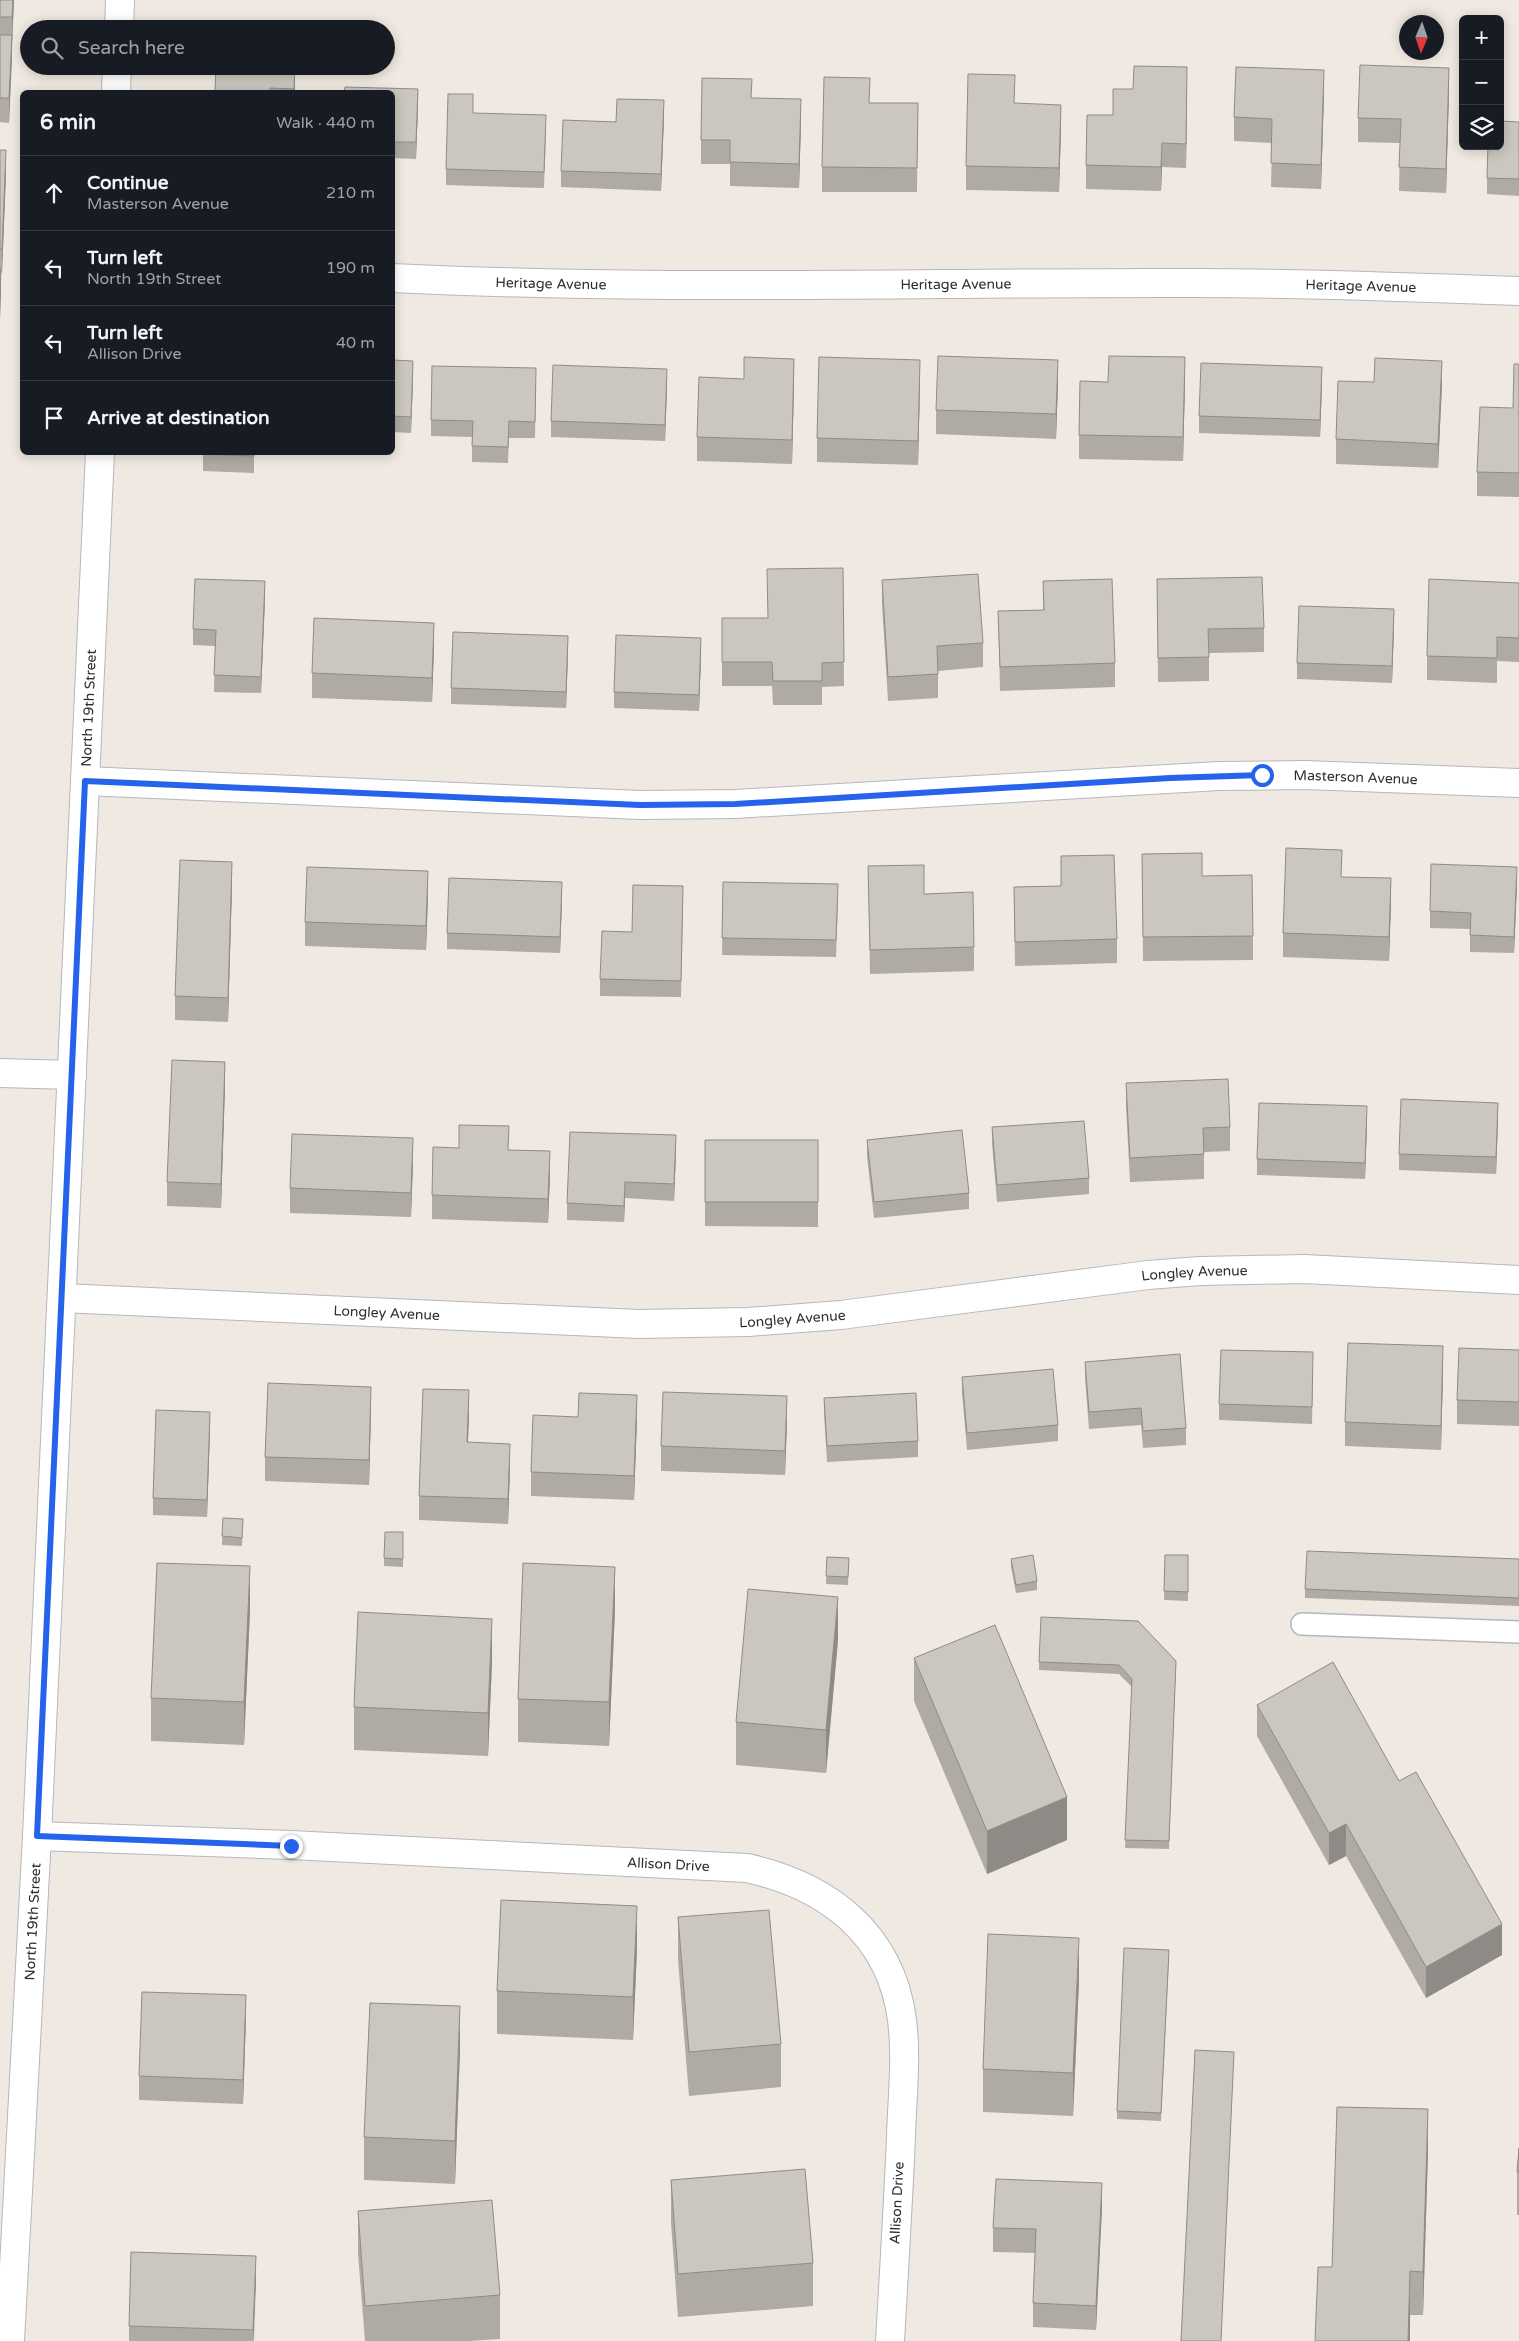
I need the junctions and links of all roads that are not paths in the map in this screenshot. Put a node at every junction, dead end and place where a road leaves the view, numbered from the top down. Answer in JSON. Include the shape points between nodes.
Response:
{"nodes":[{"id":1,"x":120,"y":0,"type":"edge"},
{"id":2,"x":119,"y":20,"type":"edge"},
{"id":3,"x":117,"y":75,"type":"edge"},
{"id":4,"x":116,"y":90,"type":"edge"},
{"id":5,"x":395,"y":278,"type":"edge"},
{"id":6,"x":1519,"y":291,"type":"edge"},
{"id":7,"x":100,"y":455,"type":"edge"},
{"id":8,"x":85,"y":781,"type":"junction"},
{"id":9,"x":1519,"y":783,"type":"edge"},
{"id":10,"x":0,"y":1072,"type":"edge"},
{"id":11,"x":72,"y":1075,"type":"junction"},
{"id":12,"x":1519,"y":1280,"type":"edge"},
{"id":13,"x":62,"y":1298,"type":"junction"},
{"id":14,"x":1302,"y":1624,"type":"dead end"},
{"id":15,"x":1519,"y":1632,"type":"edge"},
{"id":16,"x":37,"y":1836,"type":"junction"},
{"id":17,"x":10,"y":2341,"type":"edge"},
{"id":18,"x":890,"y":2341,"type":"edge"}],
"edges":[{"from":1,"to":2,"type":"street"},
{"from":3,"to":4,"type":"street"},
{"from":5,"to":6,"type":"street","name":"Heritage Avenue","via":[[513,284],[689,286],[1250,283]]},
{"from":7,"to":8,"type":"street","name":"North 19th Street"},
{"from":8,"to":9,"type":"street","name":"Masterson Avenue","via":[[640,805],[744,804],[1219,776],[1306,775]]},
{"from":8,"to":11,"type":"street","name":"North 19th Street"},
{"from":10,"to":11,"type":"street"},
{"from":11,"to":13,"type":"street","name":"North 19th Street"},
{"from":12,"to":13,"type":"street","name":"Longley Avenue","via":[[1304,1270],[1200,1271],[841,1315],[748,1322],[659,1323]]},
{"from":13,"to":16,"type":"street","name":"North 19th Street"},
{"from":14,"to":15,"type":"lane"},
{"from":16,"to":17,"type":"street","name":"North 19th Street"},
{"from":16,"to":18,"type":"street","name":"Allison Drive","via":[[747,1868],[778,1874],[809,1888],[838,1906],[879,1951],[891,1973],[902,2020],[900,2153]]}]}
